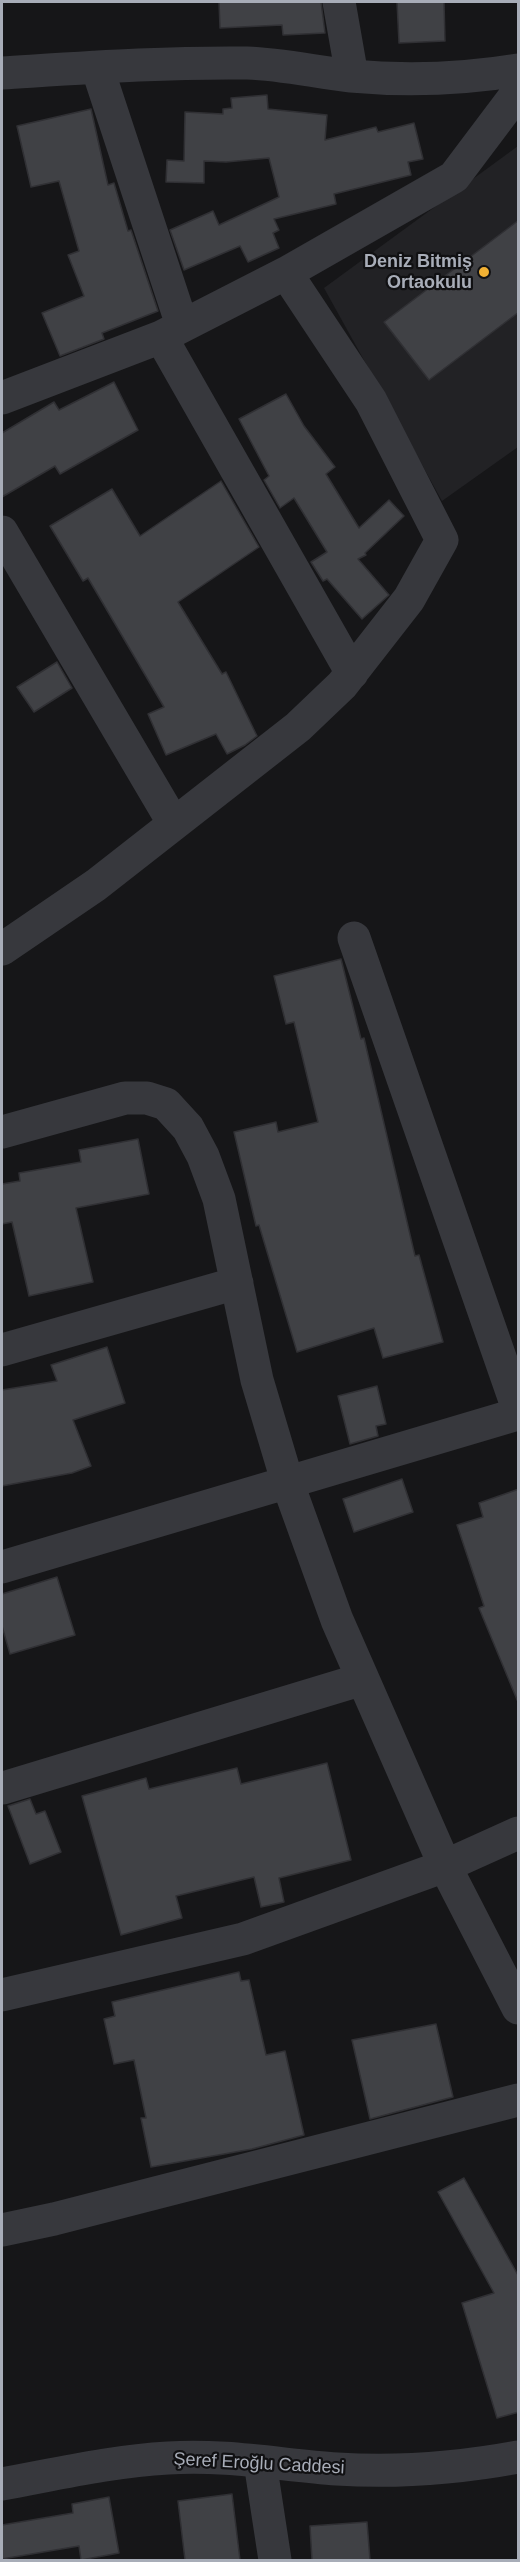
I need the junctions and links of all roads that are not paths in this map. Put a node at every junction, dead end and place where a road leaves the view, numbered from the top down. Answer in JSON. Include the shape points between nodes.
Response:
{"nodes":[{"id":1,"x":339,"y":2,"type":"edge"},
{"id":2,"x":97,"y":67,"type":"junction"},
{"id":3,"x":519,"y":70,"type":"edge"},
{"id":4,"x":2,"y":73,"type":"edge"},
{"id":5,"x":352,"y":76,"type":"junction"},
{"id":6,"x":519,"y":92,"type":"edge"},
{"id":7,"x":286,"y":273,"type":"junction"},
{"id":8,"x":171,"y":331,"type":"junction"},
{"id":9,"x":2,"y":398,"type":"edge"},
{"id":10,"x":2,"y":532,"type":"edge"},
{"id":11,"x":352,"y":673,"type":"junction"},
{"id":12,"x":174,"y":824,"type":"junction"},
{"id":13,"x":354,"y":938,"type":"dead end"},
{"id":14,"x":2,"y":948,"type":"edge"},
{"id":15,"x":2,"y":1132,"type":"edge"},
{"id":16,"x":237,"y":1282,"type":"junction"},
{"id":17,"x":2,"y":1350,"type":"edge"},
{"id":18,"x":519,"y":1409,"type":"edge"},
{"id":19,"x":519,"y":1414,"type":"edge"},
{"id":20,"x":288,"y":1484,"type":"junction"},
{"id":21,"x":2,"y":1567,"type":"edge"},
{"id":22,"x":363,"y":1679,"type":"junction"},
{"id":23,"x":3,"y":1788,"type":"edge"},
{"id":24,"x":519,"y":1833,"type":"edge"},
{"id":25,"x":445,"y":1866,"type":"junction"},
{"id":26,"x":2,"y":1995,"type":"edge"},
{"id":27,"x":519,"y":2008,"type":"edge"},
{"id":28,"x":519,"y":2100,"type":"edge"},
{"id":29,"x":2,"y":2230,"type":"edge"},
{"id":30,"x":519,"y":2457,"type":"edge"},
{"id":31,"x":260,"y":2462,"type":"junction"},
{"id":32,"x":2,"y":2484,"type":"edge"},
{"id":33,"x":275,"y":2560,"type":"edge"}],
"edges":[{"from":1,"to":5,"type":"street"},
{"from":2,"to":4,"type":"street"},
{"from":2,"to":5,"type":"street","via":[[249,63]]},
{"from":2,"to":8,"type":"street"},
{"from":3,"to":5,"type":"street","via":[[426,79]]},
{"from":6,"to":7,"type":"street","via":[[454,177]]},
{"from":7,"to":8,"type":"street"},
{"from":7,"to":11,"type":"street","via":[[370,401],[442,540],[409,599]]},
{"from":8,"to":9,"type":"street"},
{"from":8,"to":11,"type":"street"},
{"from":10,"to":12,"type":"street"},
{"from":11,"to":12,"type":"street","via":[[298,727]]},
{"from":12,"to":14,"type":"street","via":[[96,885]]},
{"from":13,"to":18,"type":"street"},
{"from":15,"to":16,"type":"street","via":[[125,1098],[147,1098],[166,1104],[188,1128],[203,1156],[219,1199]]},
{"from":16,"to":17,"type":"street"},
{"from":16,"to":20,"type":"street","via":[[257,1380]]},
{"from":19,"to":20,"type":"street"},
{"from":20,"to":21,"type":"street"},
{"from":20,"to":22,"type":"street","via":[[337,1620]]},
{"from":22,"to":23,"type":"street"},
{"from":22,"to":25,"type":"street"},
{"from":24,"to":25,"type":"street"},
{"from":25,"to":26,"type":"street","via":[[243,1939]]},
{"from":25,"to":27,"type":"street"},
{"from":28,"to":29,"type":"street"},
{"from":30,"to":31,"type":"street","name":"Şeref Eroğlu Caddesi","via":[[389,2470]]},
{"from":31,"to":32,"type":"street","name":"Şeref Eroğlu Caddesi","via":[[169,2457]]},
{"from":31,"to":33,"type":"street"}]}
